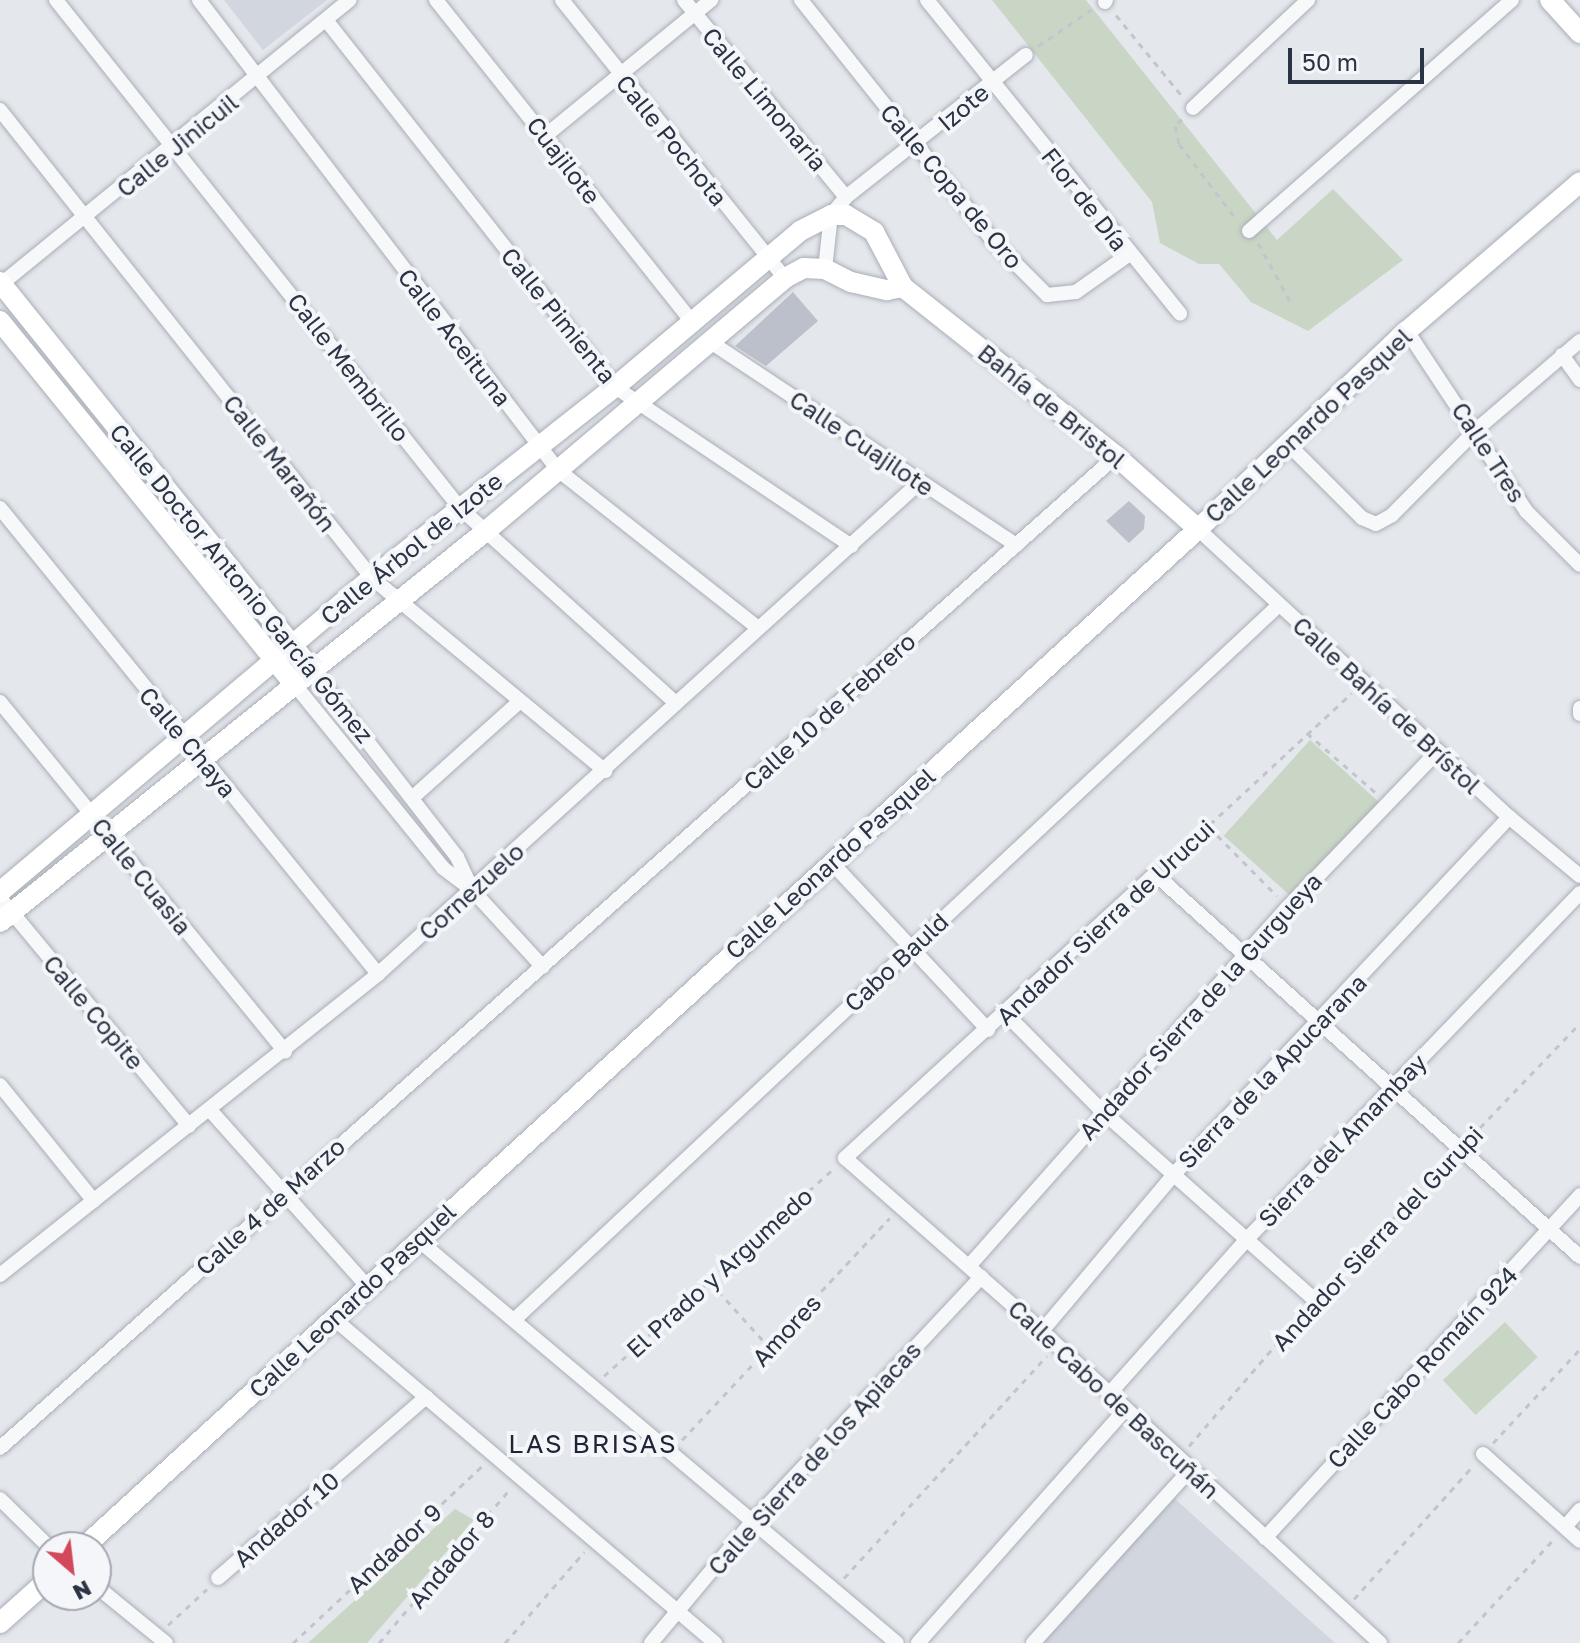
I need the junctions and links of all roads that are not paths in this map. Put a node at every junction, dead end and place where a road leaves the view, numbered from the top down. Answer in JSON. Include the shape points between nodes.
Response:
{"nodes":[{"id":1,"x":56,"y":0,"type":"edge"},
{"id":2,"x":199,"y":0,"type":"edge"},
{"id":3,"x":350,"y":0,"type":"edge"},
{"id":4,"x":436,"y":0,"type":"edge"},
{"id":5,"x":562,"y":0,"type":"edge"},
{"id":6,"x":684,"y":0,"type":"edge"},
{"id":7,"x":711,"y":0,"type":"edge"},
{"id":8,"x":801,"y":0,"type":"edge"},
{"id":9,"x":927,"y":0,"type":"edge"},
{"id":10,"x":1308,"y":0,"type":"edge"},
{"id":11,"x":1512,"y":0,"type":"edge"},
{"id":12,"x":1550,"y":0,"type":"edge"},
{"id":13,"x":694,"y":14,"type":"junction"},
{"id":14,"x":326,"y":20,"type":"junction"},
{"id":15,"x":1580,"y":33,"type":"edge"},
{"id":16,"x":1026,"y":55,"type":"road end"},
{"id":17,"x":619,"y":75,"type":"junction"},
{"id":18,"x":257,"y":79,"type":"junction"},
{"id":19,"x":993,"y":83,"type":"junction"},
{"id":20,"x":1193,"y":108,"type":"road end"},
{"id":21,"x":0,"y":110,"type":"edge"},
{"id":22,"x":545,"y":136,"type":"junction"},
{"id":23,"x":175,"y":146,"type":"junction"},
{"id":24,"x":917,"y":146,"type":"junction"},
{"id":25,"x":1580,"y":182,"type":"edge"},
{"id":26,"x":846,"y":197,"type":"junction"},
{"id":27,"x":831,"y":215,"type":"junction"},
{"id":28,"x":86,"y":219,"type":"junction"},
{"id":29,"x":1249,"y":231,"type":"road end"},
{"id":30,"x":1128,"y":255,"type":"junction"},
{"id":31,"x":769,"y":258,"type":"junction"},
{"id":32,"x":825,"y":269,"type":"junction"},
{"id":33,"x":785,"y":278,"type":"junction"},
{"id":34,"x":1,"y":284,"type":"edge"},
{"id":35,"x":903,"y":287,"type":"junction"},
{"id":36,"x":1180,"y":314,"type":"dead end"},
{"id":37,"x":0,"y":321,"type":"edge"},
{"id":38,"x":691,"y":321,"type":"junction"},
{"id":39,"x":1407,"y":331,"type":"junction"},
{"id":40,"x":709,"y":341,"type":"junction"},
{"id":41,"x":1580,"y":341,"type":"edge"},
{"id":42,"x":1562,"y":355,"type":"junction"},
{"id":43,"x":1580,"y":380,"type":"edge"},
{"id":44,"x":615,"y":387,"type":"junction"},
{"id":45,"x":636,"y":399,"type":"junction"},
{"id":46,"x":1476,"y":430,"type":"junction"},
{"id":47,"x":1288,"y":444,"type":"junction"},
{"id":48,"x":540,"y":445,"type":"junction"},
{"id":49,"x":1116,"y":456,"type":"junction"},
{"id":50,"x":558,"y":470,"type":"junction"},
{"id":51,"x":920,"y":482,"type":"junction"},
{"id":52,"x":0,"y":508,"type":"edge"},
{"id":53,"x":460,"y":508,"type":"junction"},
{"id":54,"x":1198,"y":529,"type":"junction"},
{"id":55,"x":486,"y":531,"type":"junction"},
{"id":56,"x":1016,"y":545,"type":"junction"},
{"id":57,"x":852,"y":546,"type":"junction"},
{"id":58,"x":1580,"y":565,"type":"edge"},
{"id":59,"x":372,"y":578,"type":"junction"},
{"id":60,"x":398,"y":604,"type":"junction"},
{"id":61,"x":1279,"y":605,"type":"junction"},
{"id":62,"x":758,"y":628,"type":"junction"},
{"id":63,"x":291,"y":644,"type":"junction"},
{"id":64,"x":272,"y":660,"type":"junction"},
{"id":65,"x":312,"y":670,"type":"junction"},
{"id":66,"x":295,"y":685,"type":"junction"},
{"id":67,"x":0,"y":702,"type":"edge"},
{"id":68,"x":518,"y":703,"type":"junction"},
{"id":69,"x":676,"y":703,"type":"junction"},
{"id":70,"x":180,"y":735,"type":"junction"},
{"id":71,"x":1438,"y":751,"type":"junction"},
{"id":72,"x":202,"y":759,"type":"junction"},
{"id":73,"x":605,"y":771,"type":"junction"},
{"id":74,"x":412,"y":798,"type":"junction"},
{"id":75,"x":90,"y":812,"type":"junction"},
{"id":76,"x":1509,"y":817,"type":"junction"},
{"id":77,"x":108,"y":833,"type":"junction"},
{"id":78,"x":831,"y":862,"type":"junction"},
{"id":79,"x":1580,"y":876,"type":"edge"},
{"id":80,"x":473,"y":891,"type":"junction"},
{"id":81,"x":0,"y":892,"type":"edge"},
{"id":82,"x":1580,"y":893,"type":"edge"},
{"id":83,"x":4,"y":910,"type":"edge"},
{"id":84,"x":910,"y":949,"type":"junction"},
{"id":85,"x":1246,"y":954,"type":"junction"},
{"id":86,"x":543,"y":967,"type":"junction"},
{"id":87,"x":378,"y":974,"type":"junction"},
{"id":88,"x":1005,"y":1013,"type":"junction"},
{"id":89,"x":1321,"y":1021,"type":"junction"},
{"id":90,"x":988,"y":1030,"type":"junction"},
{"id":91,"x":285,"y":1051,"type":"junction"},
{"id":92,"x":0,"y":1085,"type":"edge"},
{"id":93,"x":1393,"y":1087,"type":"junction"},
{"id":94,"x":210,"y":1110,"type":"junction"},
{"id":95,"x":1102,"y":1111,"type":"junction"},
{"id":96,"x":189,"y":1126,"type":"junction"},
{"id":97,"x":845,"y":1158,"type":"joint"},
{"id":98,"x":1176,"y":1172,"type":"junction"},
{"id":99,"x":282,"y":1195,"type":"junction"},
{"id":100,"x":1580,"y":1195,"type":"edge"},
{"id":101,"x":94,"y":1201,"type":"junction"},
{"id":102,"x":1549,"y":1229,"type":"junction"},
{"id":103,"x":417,"y":1239,"type":"junction"},
{"id":104,"x":1247,"y":1239,"type":"junction"},
{"id":105,"x":1580,"y":1257,"type":"edge"},
{"id":106,"x":969,"y":1266,"type":"junction"},
{"id":107,"x":0,"y":1275,"type":"edge"},
{"id":108,"x":981,"y":1277,"type":"junction"},
{"id":109,"x":367,"y":1286,"type":"junction"},
{"id":110,"x":1315,"y":1300,"type":"road end"},
{"id":111,"x":333,"y":1318,"type":"junction"},
{"id":112,"x":514,"y":1320,"type":"junction"},
{"id":113,"x":1042,"y":1331,"type":"junction"},
{"id":114,"x":1109,"y":1394,"type":"junction"},
{"id":115,"x":426,"y":1397,"type":"junction"},
{"id":116,"x":1126,"y":1409,"type":"junction"},
{"id":117,"x":0,"y":1448,"type":"edge"},
{"id":118,"x":1483,"y":1454,"type":"road end"},
{"id":119,"x":1191,"y":1469,"type":"junction"},
{"id":120,"x":0,"y":1499,"type":"edge"},
{"id":121,"x":1580,"y":1510,"type":"edge"},
{"id":122,"x":751,"y":1523,"type":"junction"},
{"id":123,"x":1565,"y":1527,"type":"junction"},
{"id":124,"x":33,"y":1531,"type":"edge"},
{"id":125,"x":101,"y":1531,"type":"edge"},
{"id":126,"x":1265,"y":1538,"type":"junction"},
{"id":127,"x":1580,"y":1541,"type":"edge"},
{"id":128,"x":218,"y":1578,"type":"road end"},
{"id":129,"x":32,"y":1594,"type":"edge"},
{"id":130,"x":112,"y":1600,"type":"edge"},
{"id":131,"x":679,"y":1610,"type":"junction"},
{"id":132,"x":0,"y":1623,"type":"edge"},
{"id":133,"x":157,"y":1641,"type":"edge"},
{"id":134,"x":651,"y":1643,"type":"edge"},
{"id":135,"x":715,"y":1643,"type":"edge"},
{"id":136,"x":897,"y":1643,"type":"edge"},
{"id":137,"x":918,"y":1643,"type":"edge"},
{"id":138,"x":1033,"y":1643,"type":"edge"},
{"id":139,"x":1380,"y":1643,"type":"edge"}],
"edges":[{"from":1,"to":23,"type":"street","name":"Calle Membrillo"},
{"from":2,"to":18,"type":"street","name":"Calle Aceituna"},
{"from":3,"to":14,"type":"street","name":"Calle Jinicuil"},
{"from":4,"to":22,"type":"street","name":"Cuajilote"},
{"from":5,"to":17,"type":"street","name":"Calle Pochota"},
{"from":6,"to":13,"type":"street","name":"Calle Limonaria"},
{"from":7,"to":13,"type":"street"},
{"from":8,"to":24,"type":"street","name":"Calle Copa de Oro"},
{"from":9,"to":19,"type":"street","name":"Flor de Día"},
{"from":10,"to":20,"type":"street"},
{"from":11,"to":29,"type":"street"},
{"from":12,"to":15,"type":"street"},
{"from":13,"to":17,"type":"street"},
{"from":13,"to":26,"type":"street","name":"Calle Limonaria"},
{"from":14,"to":18,"type":"street","name":"Calle Jinicuil"},
{"from":14,"to":44,"type":"street","name":"Calle Pimienta"},
{"from":16,"to":19,"type":"street","name":"Izote"},
{"from":17,"to":22,"type":"street"},
{"from":17,"to":31,"type":"street","name":"Calle Pochota"},
{"from":18,"to":23,"type":"street","name":"Calle Jinicuil"},
{"from":18,"to":48,"type":"street","name":"Calle Aceituna"},
{"from":19,"to":24,"type":"street","name":"Izote"},
{"from":19,"to":30,"type":"street","name":"Flor de Día"},
{"from":21,"to":28,"type":"street","name":"Calle Marañón"},
{"from":22,"to":38,"type":"street","name":"Cuajilote"},
{"from":23,"to":28,"type":"street","name":"Calle Jinicuil"},
{"from":23,"to":53,"type":"street","name":"Calle Membrillo"},
{"from":24,"to":26,"type":"street","name":"Izote"},
{"from":24,"to":30,"type":"street","name":"Calle Copa de Oro","via":[[1006,255],[1047,295],[1076,292]]},
{"from":25,"to":39,"type":"street","name":"Calle Leonardo Pasquel"},
{"from":26,"to":27,"type":"street","name":"Izote"},
{"from":27,"to":31,"type":"street","name":"Calle Árbol de Izote","via":[[800,231]]},
{"from":27,"to":32,"type":"street"},
{"from":27,"to":35,"type":"street","name":"Bahía de Bristol","via":[[846,215],[874,232]]},
{"from":28,"to":34,"type":"street","name":"Calle Jinicuil"},
{"from":28,"to":59,"type":"street","name":"Calle Marañón"},
{"from":30,"to":36,"type":"street","name":"Flor de Día"},
{"from":31,"to":33,"type":"street","name":"Calle Pochota"},
{"from":31,"to":38,"type":"street","name":"Calle Árbol de Izote"},
{"from":32,"to":33,"type":"street","name":"Calle Árbol de Izote","via":[[804,268]]},
{"from":32,"to":35,"type":"street","via":[[851,282],[887,290]]},
{"from":33,"to":40,"type":"street","name":"Calle Árbol de Izote"},
{"from":34,"to":63,"type":"street","name":"Calle Doctor Antonio García Gómez"},
{"from":35,"to":49,"type":"street","name":"Bahía de Bristol"},
{"from":37,"to":64,"type":"street","name":"Calle Doctor Antonio García Gómez"},
{"from":38,"to":44,"type":"street","name":"Calle Árbol de Izote"},
{"from":39,"to":46,"type":"street","name":"Calle Tres"},
{"from":39,"to":47,"type":"street","name":"Calle Leonardo Pasquel"},
{"from":40,"to":45,"type":"street","name":"Calle Árbol de Izote"},
{"from":40,"to":51,"type":"street","name":"Calle Cuajilote"},
{"from":41,"to":42,"type":"street"},
{"from":42,"to":43,"type":"street"},
{"from":42,"to":46,"type":"street"},
{"from":44,"to":45,"type":"street","name":"Calle Pimienta"},
{"from":44,"to":48,"type":"street","name":"Calle Árbol de Izote"},
{"from":45,"to":50,"type":"street","name":"Calle Árbol de Izote"},
{"from":45,"to":57,"type":"street","name":"Calle Pimienta"},
{"from":46,"to":47,"type":"street","via":[[1392,515],[1376,524],[1362,518]]},
{"from":46,"to":58,"type":"street","name":"Calle Tres","via":[[1526,511]]},
{"from":47,"to":54,"type":"street","name":"Calle Leonardo Pasquel"},
{"from":48,"to":50,"type":"street","name":"Calle Aceituna"},
{"from":48,"to":53,"type":"street","name":"Calle Árbol de Izote"},
{"from":49,"to":54,"type":"street","name":"Bahía de Bristol"},
{"from":49,"to":56,"type":"street","name":"Calle 10 de Febrero"},
{"from":50,"to":55,"type":"street","name":"Calle Árbol de Izote"},
{"from":50,"to":62,"type":"street","name":"Calle Aceituna"},
{"from":51,"to":56,"type":"street","name":"Calle Cuajilote"},
{"from":51,"to":57,"type":"street","name":"Cornezuelo"},
{"from":52,"to":70,"type":"street","name":"Calle Chaya"},
{"from":53,"to":55,"type":"street","name":"Calle Membrillo"},
{"from":53,"to":59,"type":"street","name":"Calle Árbol de Izote"},
{"from":54,"to":61,"type":"street","name":"Calle Bahía de Brístol"},
{"from":54,"to":78,"type":"street","name":"Calle Leonardo Pasquel"},
{"from":55,"to":60,"type":"street","name":"Calle Árbol de Izote"},
{"from":55,"to":69,"type":"street","name":"Calle Membrillo"},
{"from":56,"to":86,"type":"street","name":"Calle 10 de Febrero"},
{"from":57,"to":62,"type":"street","name":"Cornezuelo"},
{"from":59,"to":60,"type":"street","name":"Calle Marañón"},
{"from":59,"to":63,"type":"street","name":"Calle Árbol de Izote"},
{"from":60,"to":65,"type":"street","name":"Calle Árbol de Izote"},
{"from":60,"to":68,"type":"street","name":"Calle Marañón"},
{"from":61,"to":71,"type":"street","name":"Calle Bahía de Brístol"},
{"from":61,"to":84,"type":"street","name":"Cabo Bauld"},
{"from":62,"to":69,"type":"street","name":"Cornezuelo"},
{"from":63,"to":64,"type":"street","name":"Calle Árbol de Izote"},
{"from":63,"to":65,"type":"street","name":"Calle Doctor Antonio García Gómez"},
{"from":64,"to":66,"type":"street","name":"Calle Doctor Antonio García Gómez"},
{"from":64,"to":70,"type":"street","name":"Calle Árbol de Izote"},
{"from":65,"to":66,"type":"street","name":"Calle Árbol de Izote"},
{"from":65,"to":74,"type":"street","name":"Calle Doctor Antonio García Gómez"},
{"from":66,"to":72,"type":"street","name":"Calle Árbol de Izote"},
{"from":66,"to":80,"type":"street","name":"Calle Doctor Antonio García Gómez","via":[[443,868]]},
{"from":67,"to":75,"type":"street","name":"Calle Cuasia"},
{"from":68,"to":73,"type":"street","name":"Calle Marañón"},
{"from":68,"to":74,"type":"street"},
{"from":69,"to":73,"type":"street","name":"Cornezuelo"},
{"from":70,"to":72,"type":"street","name":"Calle Chaya"},
{"from":70,"to":75,"type":"street","name":"Calle Árbol de Izote"},
{"from":71,"to":76,"type":"street","name":"Calle Bahía de Brístol"},
{"from":71,"to":85,"type":"street","name":"Andador Sierra de la Gurgueya"},
{"from":72,"to":77,"type":"street","name":"Calle Árbol de Izote"},
{"from":72,"to":87,"type":"street","name":"Calle Chaya"},
{"from":73,"to":80,"type":"street","name":"Cornezuelo"},
{"from":74,"to":80,"type":"street","name":"Calle Doctor Antonio García Gómez","via":[[457,857]]},
{"from":75,"to":77,"type":"street","name":"Calle Cuasia"},
{"from":75,"to":81,"type":"street","name":"Calle Árbol de Izote"},
{"from":76,"to":79,"type":"street","name":"Calle Bahía de Brístol"},
{"from":76,"to":89,"type":"street","name":"Sierra de la Apucarana"},
{"from":77,"to":83,"type":"street","name":"Calle Árbol de Izote"},
{"from":77,"to":91,"type":"street","name":"Calle Cuasia"},
{"from":78,"to":84,"type":"street"},
{"from":78,"to":103,"type":"street","name":"Calle Leonardo Pasquel"},
{"from":80,"to":86,"type":"street","name":"Calle Doctor Antonio García Gómez"},
{"from":80,"to":87,"type":"street","name":"Cornezuelo"},
{"from":82,"to":93,"type":"street","name":"Sierra del Amambay"},
{"from":83,"to":96,"type":"street","name":"Calle Copite"},
{"from":84,"to":90,"type":"street"},
{"from":84,"to":112,"type":"street","name":"Cabo Bauld"},
{"from":85,"to":88,"type":"street","name":"Andador Sierra de Urucui","via":[[1155,874]]},
{"from":85,"to":89,"type":"street"},
{"from":85,"to":95,"type":"street","name":"Andador Sierra de la Gurgueya"},
{"from":86,"to":99,"type":"street","name":"Calle 4 de Marzo"},
{"from":87,"to":91,"type":"street","name":"Cornezuelo"},
{"from":88,"to":90,"type":"street","name":"Andador Sierra de Urucui"},
{"from":88,"to":95,"type":"street"},
{"from":89,"to":93,"type":"street"},
{"from":89,"to":98,"type":"street","name":"Sierra de la Apucarana"},
{"from":90,"to":97,"type":"street","name":"Andador Sierra de Urucui"},
{"from":91,"to":94,"type":"street","name":"Cornezuelo"},
{"from":92,"to":101,"type":"street"},
{"from":93,"to":102,"type":"street"},
{"from":93,"to":104,"type":"street","name":"Sierra del Amambay"},
{"from":94,"to":96,"type":"street","name":"Cornezuelo"},
{"from":94,"to":99,"type":"street"},
{"from":95,"to":98,"type":"street"},
{"from":95,"to":106,"type":"street","name":"Andador Sierra de la Gurgueya"},
{"from":96,"to":101,"type":"street","name":"Cornezuelo"},
{"from":97,"to":106,"type":"street","name":"Calle Cabo de Bascuñán"},
{"from":98,"to":104,"type":"street"},
{"from":98,"to":113,"type":"street","name":"Sierra de la Apucarana"},
{"from":99,"to":109,"type":"street"},
{"from":99,"to":117,"type":"street","name":"Calle 4 de Marzo"},
{"from":100,"to":102,"type":"street","name":"Calle Cabo Romaín 924"},
{"from":101,"to":107,"type":"street","name":"Cornezuelo"},
{"from":102,"to":105,"type":"street"},
{"from":102,"to":126,"type":"street","name":"Calle Cabo Romaín 924"},
{"from":103,"to":109,"type":"street","name":"Calle Leonardo Pasquel"},
{"from":103,"to":112,"type":"street"},
{"from":104,"to":110,"type":"street"},
{"from":104,"to":114,"type":"street","name":"Sierra del Amambay"},
{"from":106,"to":108,"type":"street","name":"Calle Cabo de Bascuñán"},
{"from":108,"to":113,"type":"street","name":"Calle Cabo de Bascuñán"},
{"from":108,"to":122,"type":"street","name":"Calle Sierra de los Apiacas"},
{"from":109,"to":111,"type":"street","name":"Calle Leonardo Pasquel"},
{"from":111,"to":115,"type":"street"},
{"from":111,"to":125,"type":"street","name":"Calle Leonardo Pasquel"},
{"from":112,"to":122,"type":"street"},
{"from":113,"to":114,"type":"street","name":"Calle Cabo de Bascuñán"},
{"from":114,"to":116,"type":"street","name":"Calle Cabo de Bascuñán"},
{"from":115,"to":128,"type":"street","name":"Andador 10"},
{"from":115,"to":131,"type":"street"},
{"from":116,"to":119,"type":"street","name":"Calle Cabo de Bascuñán"},
{"from":116,"to":137,"type":"street"},
{"from":118,"to":123,"type":"street"},
{"from":119,"to":126,"type":"street","name":"Calle Cabo de Bascuñán"},
{"from":119,"to":138,"type":"street"},
{"from":120,"to":124,"type":"street"},
{"from":121,"to":123,"type":"street"},
{"from":122,"to":131,"type":"street","name":"Calle Sierra de los Apiacas"},
{"from":122,"to":136,"type":"street"},
{"from":123,"to":127,"type":"street"},
{"from":126,"to":139,"type":"street","name":"Calle Cabo de Bascuñán"},
{"from":129,"to":132,"type":"street"},
{"from":130,"to":133,"type":"street"},
{"from":131,"to":134,"type":"street","name":"Calle Sierra de los Apiacas"},
{"from":131,"to":135,"type":"street"}]}
